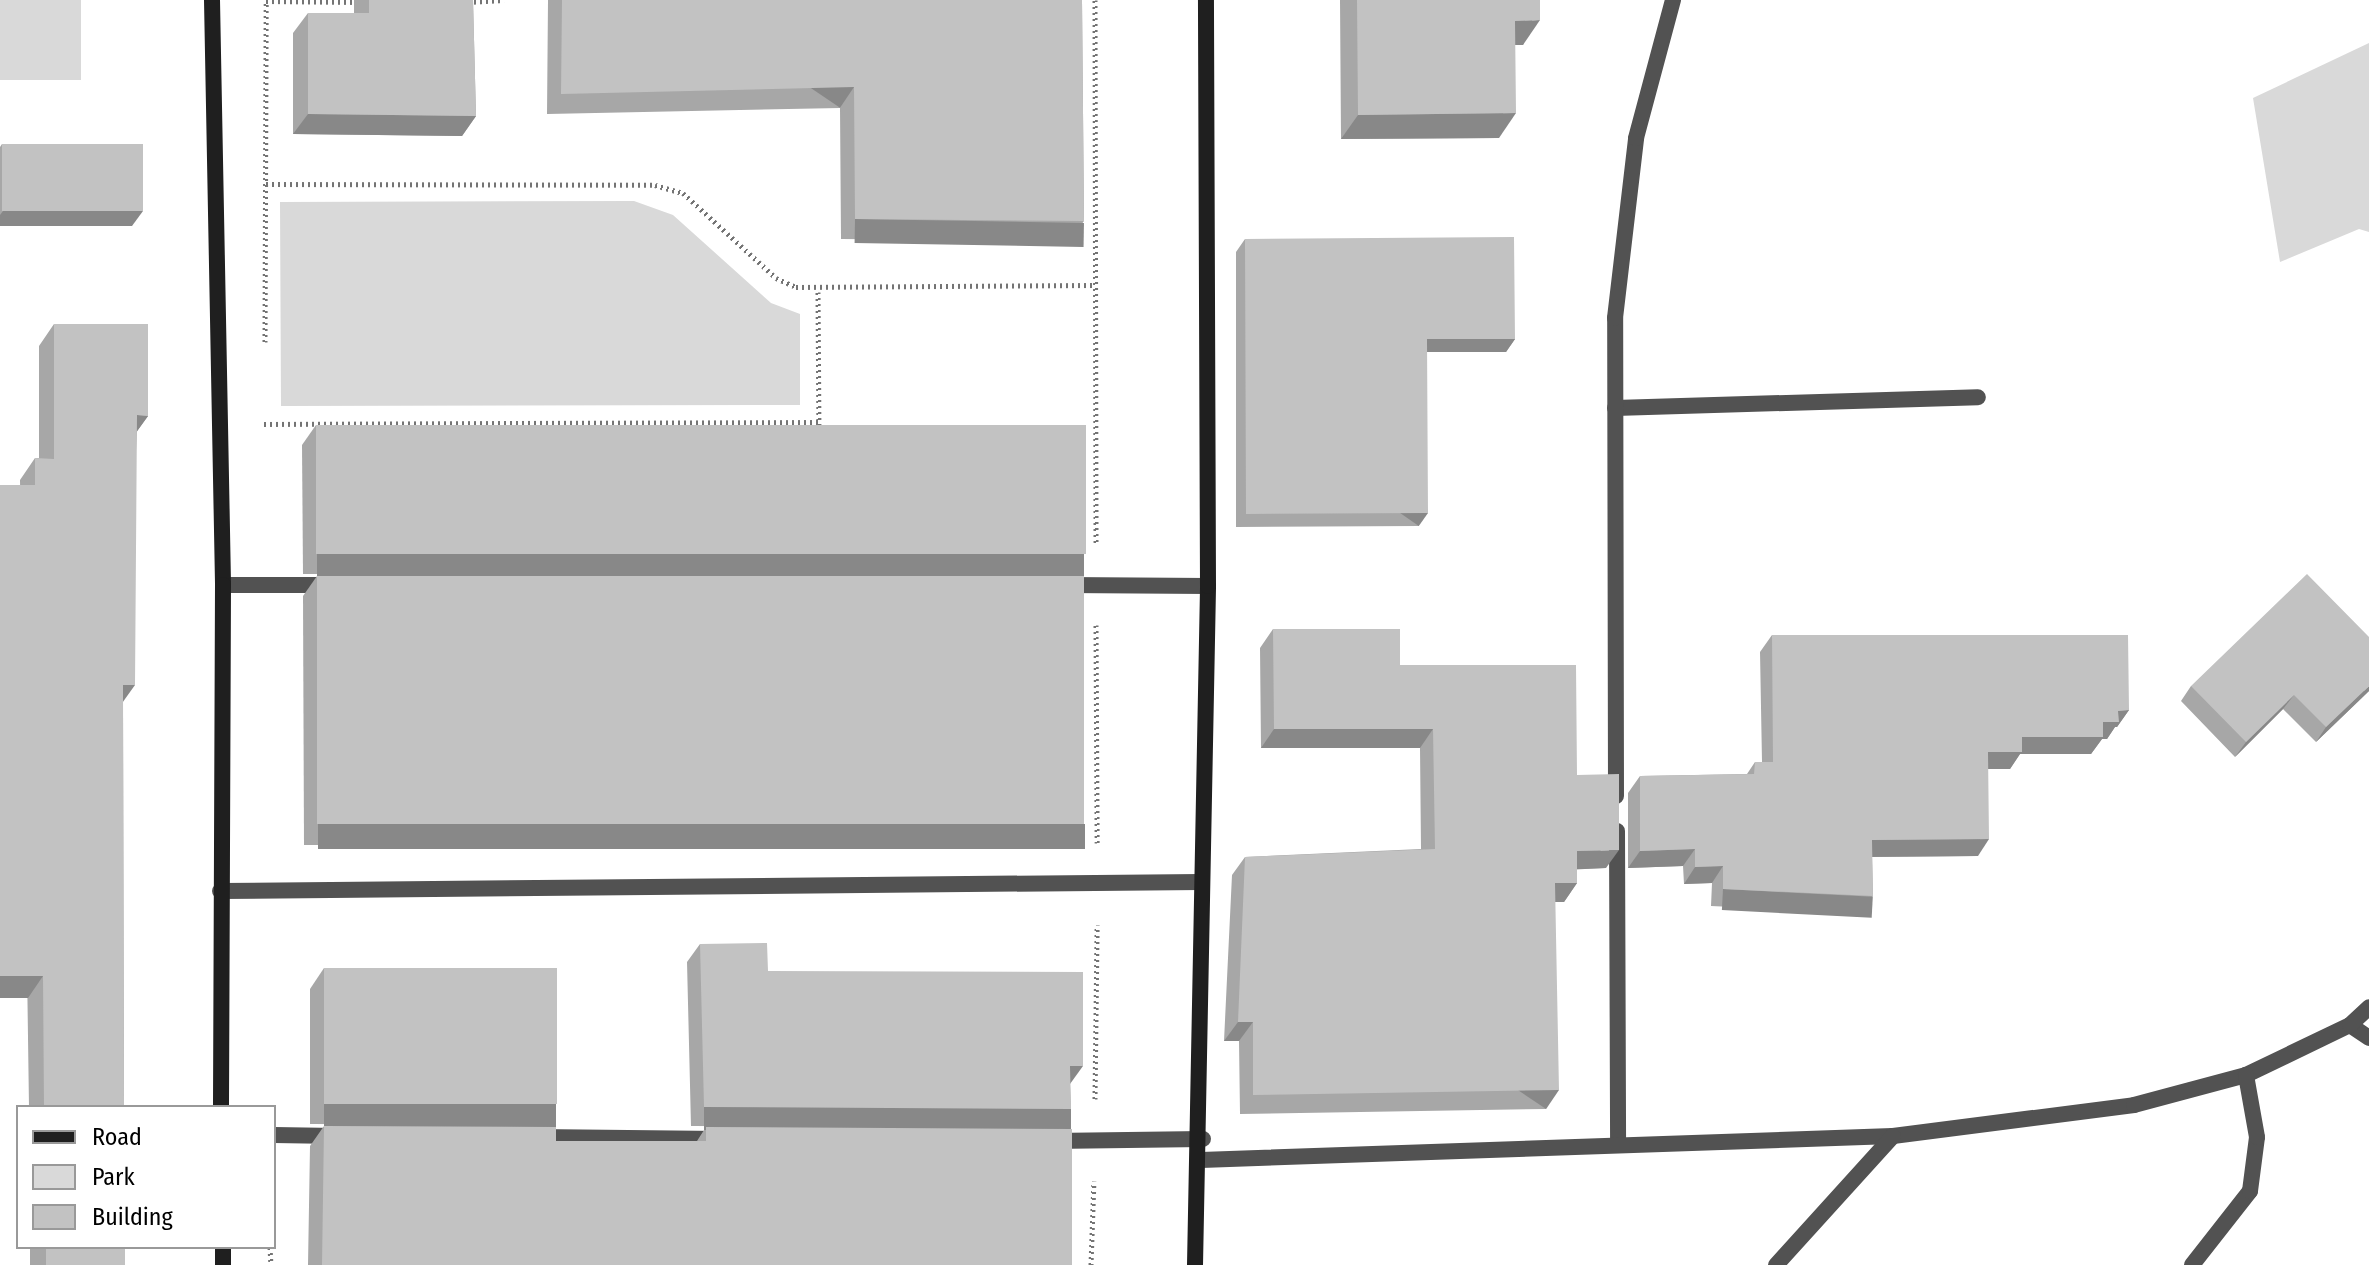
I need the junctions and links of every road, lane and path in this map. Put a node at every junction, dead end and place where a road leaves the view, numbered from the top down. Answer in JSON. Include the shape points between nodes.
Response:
{"nodes":[{"id":1,"x":212,"y":0,"type":"edge"},
{"id":2,"x":290,"y":0,"type":"edge"},
{"id":3,"x":504,"y":0,"type":"edge"},
{"id":4,"x":1095,"y":0,"type":"edge"},
{"id":5,"x":1206,"y":0,"type":"edge"},
{"id":6,"x":1673,"y":0,"type":"edge"},
{"id":7,"x":366,"y":2,"type":"edge"},
{"id":8,"x":458,"y":2,"type":"edge"},
{"id":9,"x":266,"y":184,"type":"junction"},
{"id":10,"x":1095,"y":285,"type":"junction"},
{"id":11,"x":818,"y":291,"type":"junction"},
{"id":12,"x":265,"y":360,"type":"dead end"},
{"id":13,"x":1978,"y":397,"type":"dead end"},
{"id":14,"x":264,"y":408,"type":"dead end"},
{"id":15,"x":1615,"y":408,"type":"junction"},
{"id":16,"x":819,"y":422,"type":"junction"},
{"id":17,"x":264,"y":424,"type":"junction"},
{"id":18,"x":819,"y":436,"type":"edge"},
{"id":19,"x":264,"y":438,"type":"dead end"},
{"id":20,"x":1096,"y":584,"type":"junction"},
{"id":21,"x":223,"y":585,"type":"junction"},
{"id":22,"x":343,"y":585,"type":"edge"},
{"id":23,"x":1050,"y":585,"type":"edge"},
{"id":24,"x":1208,"y":586,"type":"junction"},
{"id":25,"x":1201,"y":882,"type":"junction"},
{"id":26,"x":1098,"y":885,"type":"junction"},
{"id":27,"x":220,"y":891,"type":"junction"},
{"id":28,"x":2369,"y":1007,"type":"edge"},
{"id":29,"x":2350,"y":1025,"type":"junction"},
{"id":30,"x":2369,"y":1038,"type":"edge"},
{"id":31,"x":2246,"y":1075,"type":"junction"},
{"id":32,"x":221,"y":1105,"type":"edge"},
{"id":33,"x":276,"y":1135,"type":"edge"},
{"id":34,"x":353,"y":1136,"type":"edge"},
{"id":35,"x":1893,"y":1136,"type":"junction"},
{"id":36,"x":511,"y":1137,"type":"edge"},
{"id":37,"x":747,"y":1139,"type":"edge"},
{"id":38,"x":1203,"y":1139,"type":"junction"},
{"id":39,"x":1031,"y":1141,"type":"edge"},
{"id":40,"x":1094,"y":1141,"type":"junction"},
{"id":41,"x":1618,"y":1143,"type":"junction"},
{"id":42,"x":1201,"y":1160,"type":"junction"},
{"id":43,"x":1091,"y":1265,"type":"edge"},
{"id":44,"x":1195,"y":1265,"type":"edge"},
{"id":45,"x":1776,"y":1265,"type":"edge"},
{"id":46,"x":2192,"y":1265,"type":"edge"}],
"edges":[{"from":1,"to":21,"type":"street"},
{"from":2,"to":7,"type":"path"},
{"from":2,"to":9,"type":"path","via":[[266,1]]},
{"from":3,"to":8,"type":"path"},
{"from":4,"to":10,"type":"path"},
{"from":5,"to":24,"type":"street"},
{"from":6,"to":15,"type":"street","via":[[1622,228]]},
{"from":9,"to":11,"type":"path","via":[[655,185],[683,193],[776,278]]},
{"from":9,"to":12,"type":"path"},
{"from":10,"to":11,"type":"path"},
{"from":10,"to":20,"type":"path"},
{"from":11,"to":16,"type":"path"},
{"from":13,"to":15,"type":"street"},
{"from":14,"to":17,"type":"path"},
{"from":15,"to":41,"type":"street"},
{"from":16,"to":17,"type":"path"},
{"from":16,"to":18,"type":"path"},
{"from":17,"to":19,"type":"path"},
{"from":20,"to":23,"type":"street"},
{"from":20,"to":24,"type":"street"},
{"from":20,"to":26,"type":"path"},
{"from":21,"to":22,"type":"street"},
{"from":21,"to":27,"type":"street"},
{"from":24,"to":25,"type":"street"},
{"from":25,"to":26,"type":"street"},
{"from":25,"to":38,"type":"street"},
{"from":26,"to":27,"type":"street"},
{"from":26,"to":40,"type":"path"},
{"from":27,"to":32,"type":"street"},
{"from":28,"to":29,"type":"street"},
{"from":29,"to":30,"type":"street"},
{"from":29,"to":31,"type":"street"},
{"from":31,"to":35,"type":"street","via":[[2134,1105]]},
{"from":31,"to":46,"type":"street","via":[[2257,1137],[2250,1191]]},
{"from":33,"to":34,"type":"street"},
{"from":35,"to":41,"type":"street"},
{"from":35,"to":45,"type":"street"},
{"from":36,"to":37,"type":"street"},
{"from":38,"to":40,"type":"street"},
{"from":38,"to":42,"type":"street"},
{"from":39,"to":40,"type":"street"},
{"from":40,"to":43,"type":"path"},
{"from":41,"to":42,"type":"street"},
{"from":42,"to":44,"type":"street"}]}
